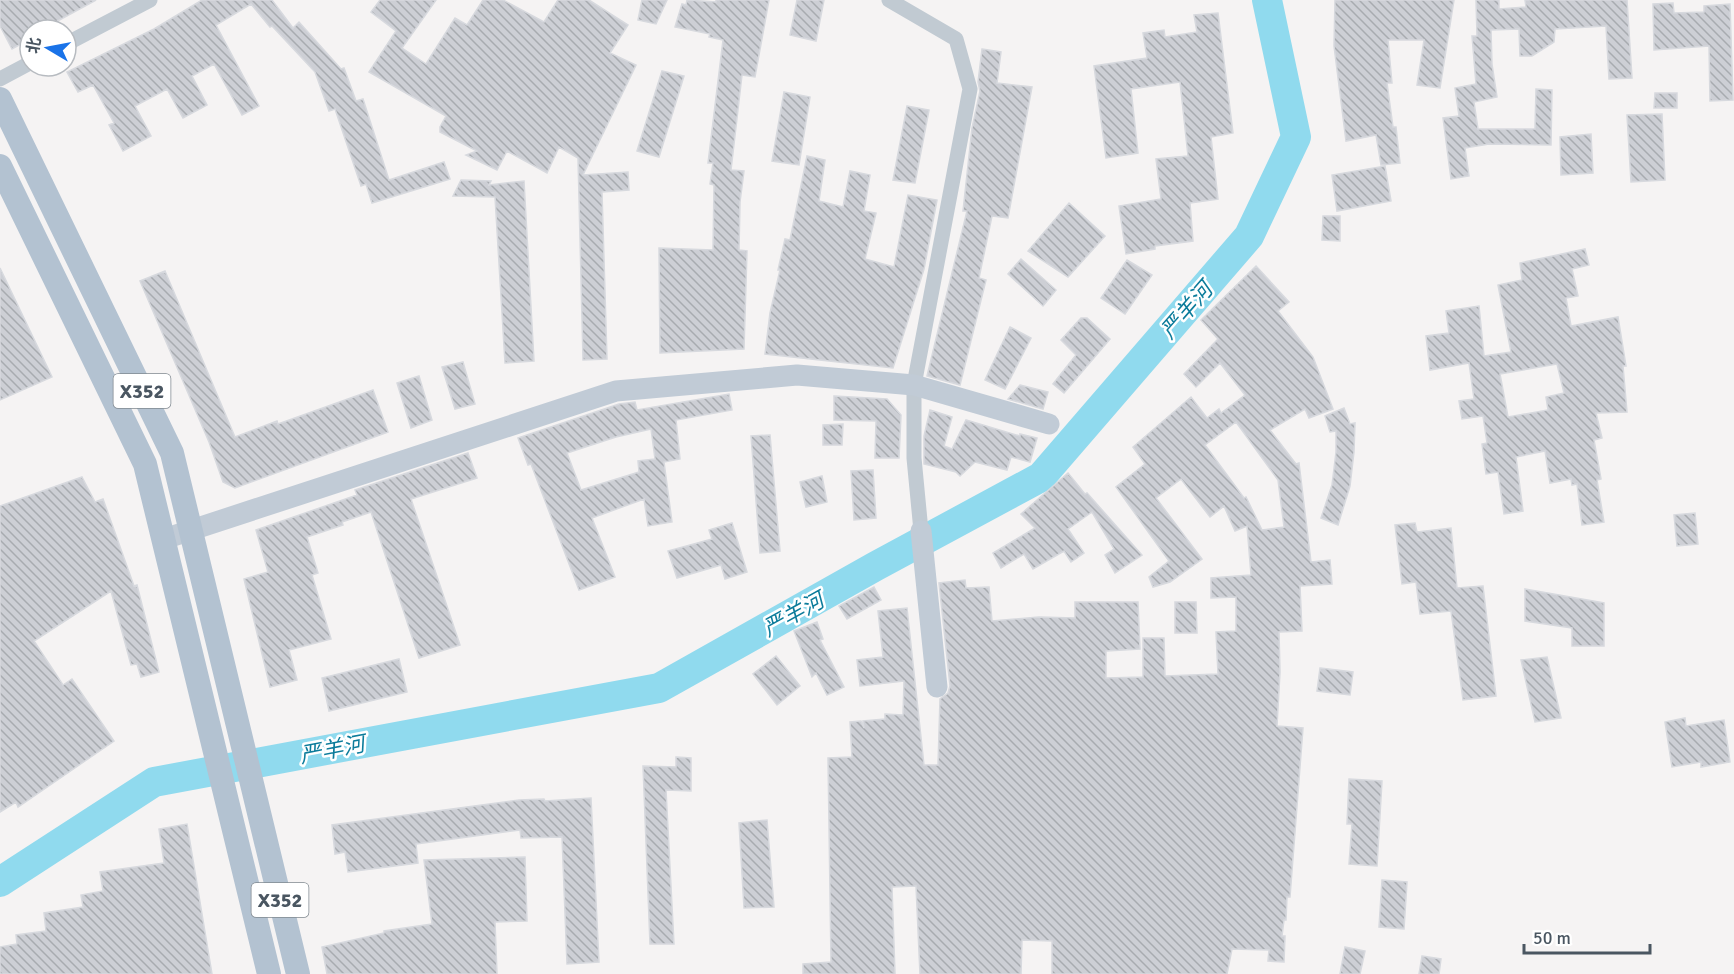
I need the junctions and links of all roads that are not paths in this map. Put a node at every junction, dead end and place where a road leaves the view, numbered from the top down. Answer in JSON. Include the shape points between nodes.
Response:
{"nodes":[{"id":1,"x":150,"y":0,"type":"edge"},
{"id":2,"x":889,"y":0,"type":"edge"},
{"id":3,"x":78,"y":38,"type":"edge"},
{"id":4,"x":18,"y":69,"type":"edge"},
{"id":5,"x":0,"y":79,"type":"edge"},
{"id":6,"x":0,"y":99,"type":"edge"},
{"id":7,"x":0,"y":166,"type":"edge"},
{"id":8,"x":914,"y":385,"type":"junction"},
{"id":9,"x":1049,"y":424,"type":"dead end"},
{"id":10,"x":191,"y":529,"type":"junction"},
{"id":11,"x":921,"y":531,"type":"joint"},
{"id":12,"x":164,"y":540,"type":"junction"},
{"id":13,"x":937,"y":687,"type":"dead end"},
{"id":14,"x":269,"y":974,"type":"edge"},
{"id":15,"x":298,"y":974,"type":"edge"}],
"edges":[{"from":1,"to":3,"type":"street"},
{"from":2,"to":8,"type":"street","via":[[956,39],[970,89]]},
{"from":4,"to":5,"type":"street"},
{"from":6,"to":10,"type":"main road","number":"X352","via":[[172,453]]},
{"from":7,"to":12,"type":"main road","number":"X352","via":[[145,465]]},
{"from":8,"to":9,"type":"street"},
{"from":8,"to":10,"type":"street","via":[[797,375],[616,391]]},
{"from":8,"to":11,"type":"street","via":[[914,458]]},
{"from":10,"to":12,"type":"street"},
{"from":10,"to":15,"type":"main road","number":"X352"},
{"from":11,"to":13,"type":"street"},
{"from":12,"to":14,"type":"main road","number":"X352"}]}
